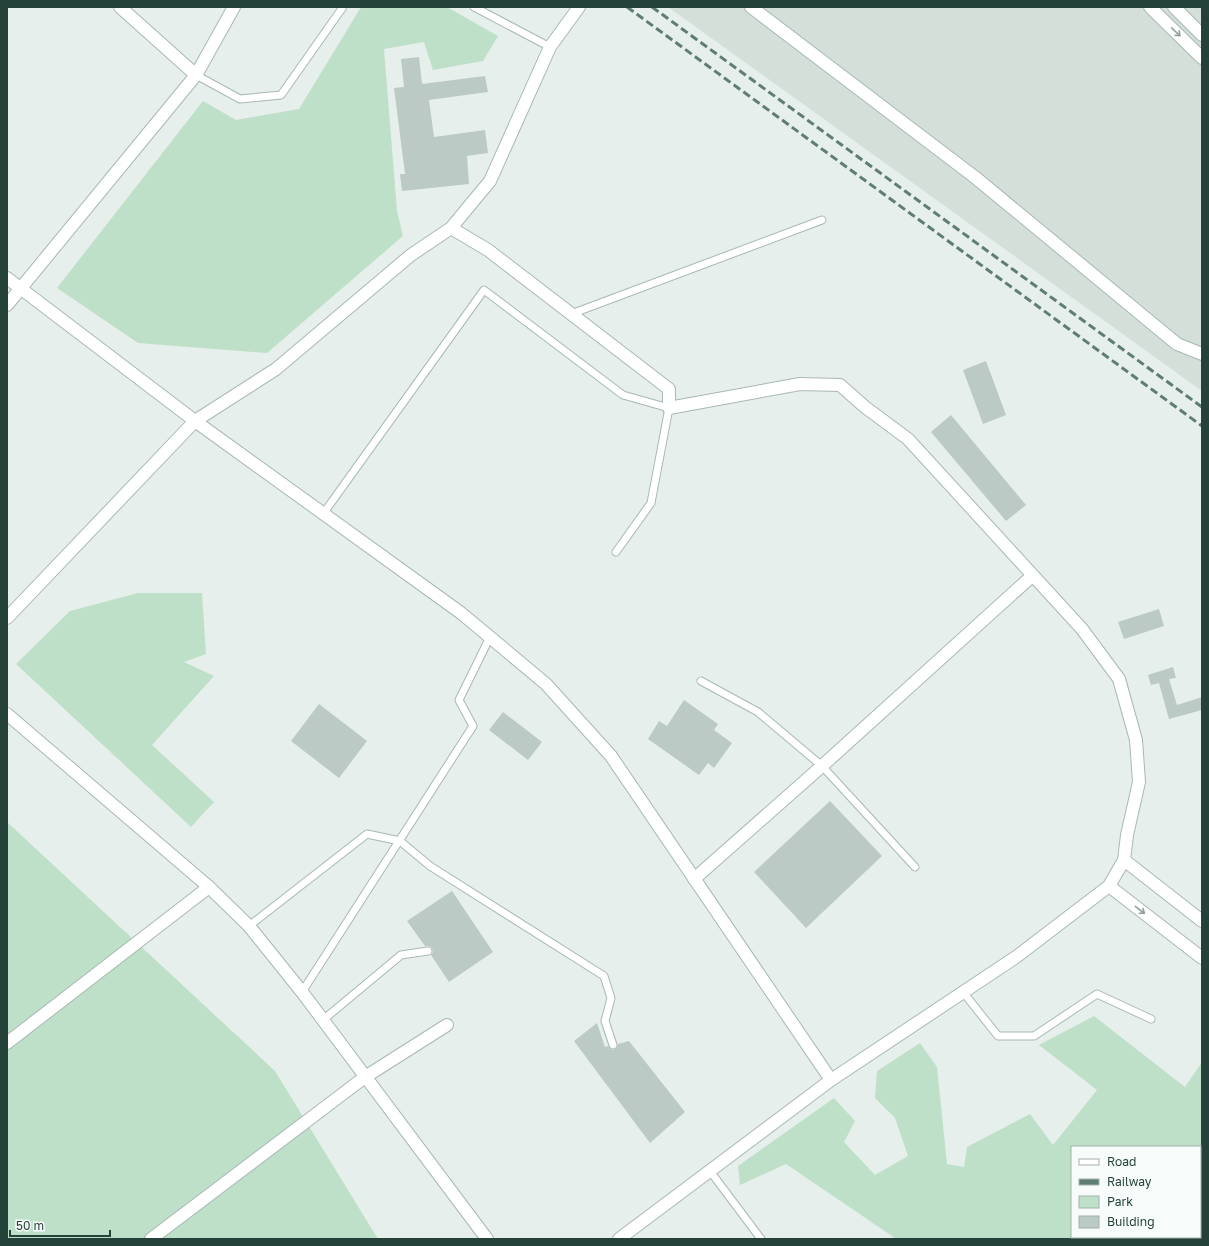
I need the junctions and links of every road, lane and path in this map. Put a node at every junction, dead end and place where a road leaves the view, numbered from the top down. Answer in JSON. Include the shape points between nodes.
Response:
{"nodes":[{"id":1,"x":120,"y":7,"type":"edge"},
{"id":2,"x":234,"y":7,"type":"edge"},
{"id":3,"x":342,"y":7,"type":"edge"},
{"id":4,"x":474,"y":7,"type":"edge"},
{"id":5,"x":579,"y":7,"type":"edge"},
{"id":6,"x":751,"y":7,"type":"edge"},
{"id":7,"x":1150,"y":7,"type":"edge"},
{"id":8,"x":1174,"y":7,"type":"edge"},
{"id":9,"x":1202,"y":34,"type":"edge"},
{"id":10,"x":550,"y":46,"type":"junction"},
{"id":11,"x":1202,"y":58,"type":"edge"},
{"id":12,"x":196,"y":75,"type":"junction"},
{"id":13,"x":822,"y":220,"type":"dead end"},
{"id":14,"x":450,"y":228,"type":"junction"},
{"id":15,"x":7,"y":278,"type":"edge"},
{"id":16,"x":20,"y":289,"type":"junction"},
{"id":17,"x":7,"y":305,"type":"edge"},
{"id":18,"x":571,"y":314,"type":"junction"},
{"id":19,"x":1202,"y":354,"type":"edge"},
{"id":20,"x":669,"y":408,"type":"junction"},
{"id":21,"x":195,"y":421,"type":"junction"},
{"id":22,"x":323,"y":514,"type":"junction"},
{"id":23,"x":616,"y":552,"type":"dead end"},
{"id":24,"x":1032,"y":576,"type":"junction"},
{"id":25,"x":7,"y":618,"type":"edge"},
{"id":26,"x":490,"y":637,"type":"junction"},
{"id":27,"x":701,"y":681,"type":"dead end"},
{"id":28,"x":7,"y":714,"type":"edge"},
{"id":29,"x":822,"y":766,"type":"junction"},
{"id":30,"x":400,"y":840,"type":"junction"},
{"id":31,"x":1124,"y":860,"type":"junction"},
{"id":32,"x":915,"y":867,"type":"dead end"},
{"id":33,"x":694,"y":879,"type":"junction"},
{"id":34,"x":1109,"y":886,"type":"junction"},
{"id":35,"x":209,"y":887,"type":"junction"},
{"id":36,"x":1202,"y":922,"type":"edge"},
{"id":37,"x":250,"y":926,"type":"junction"},
{"id":38,"x":428,"y":951,"type":"dead end"},
{"id":39,"x":1202,"y":958,"type":"edge"},
{"id":40,"x":302,"y":992,"type":"junction"},
{"id":41,"x":963,"y":992,"type":"junction"},
{"id":42,"x":1151,"y":1019,"type":"dead end"},
{"id":43,"x":323,"y":1020,"type":"junction"},
{"id":44,"x":447,"y":1025,"type":"dead end"},
{"id":45,"x":7,"y":1043,"type":"edge"},
{"id":46,"x":613,"y":1045,"type":"dead end"},
{"id":47,"x":365,"y":1077,"type":"junction"},
{"id":48,"x":831,"y":1080,"type":"junction"},
{"id":49,"x":710,"y":1171,"type":"junction"},
{"id":50,"x":151,"y":1239,"type":"edge"},
{"id":51,"x":487,"y":1239,"type":"edge"},
{"id":52,"x":620,"y":1239,"type":"edge"},
{"id":53,"x":761,"y":1239,"type":"edge"}],
"edges":[{"from":1,"to":12,"type":"street"},
{"from":2,"to":12,"type":"street"},
{"from":3,"to":12,"type":"lane","via":[[281,95],[240,99]]},
{"from":4,"to":10,"type":"lane"},
{"from":5,"to":10,"type":"street"},
{"from":6,"to":19,"type":"street","via":[[976,178],[1177,344]]},
{"from":7,"to":11,"type":"street","one_way":true},
{"from":8,"to":9,"type":"street"},
{"from":10,"to":14,"type":"street","via":[[490,181]]},
{"from":12,"to":16,"type":"street"},
{"from":13,"to":18,"type":"lane"},
{"from":14,"to":18,"type":"street","via":[[488,250]]},
{"from":14,"to":21,"type":"street","via":[[411,255],[276,369]]},
{"from":15,"to":16,"type":"street"},
{"from":16,"to":17,"type":"street"},
{"from":16,"to":21,"type":"street"},
{"from":18,"to":20,"type":"street","via":[[669,389]]},
{"from":20,"to":22,"type":"lane","via":[[623,395],[484,290]]},
{"from":20,"to":23,"type":"lane","via":[[651,503]]},
{"from":20,"to":24,"type":"street","via":[[800,384],[840,385],[908,439]]},
{"from":21,"to":22,"type":"street"},
{"from":21,"to":25,"type":"street"},
{"from":22,"to":26,"type":"street","via":[[461,613]]},
{"from":24,"to":29,"type":"street"},
{"from":24,"to":31,"type":"street","via":[[1082,629],[1119,679],[1136,740],[1139,782]]},
{"from":26,"to":30,"type":"lane","via":[[459,700],[473,726]]},
{"from":26,"to":33,"type":"street","via":[[546,684],[611,756]]},
{"from":27,"to":29,"type":"lane","via":[[758,712]]},
{"from":28,"to":35,"type":"street"},
{"from":29,"to":32,"type":"lane"},
{"from":29,"to":33,"type":"street"},
{"from":30,"to":37,"type":"lane","via":[[367,834]]},
{"from":30,"to":40,"type":"lane"},
{"from":30,"to":46,"type":"lane","via":[[430,866],[604,976],[611,998],[605,1021]]},
{"from":31,"to":34,"type":"street"},
{"from":31,"to":36,"type":"street"},
{"from":33,"to":48,"type":"street"},
{"from":34,"to":39,"type":"street","one_way":true},
{"from":34,"to":41,"type":"street","via":[[1016,957]]},
{"from":35,"to":37,"type":"street"},
{"from":35,"to":45,"type":"street"},
{"from":37,"to":40,"type":"street"},
{"from":38,"to":43,"type":"lane","via":[[401,955]]},
{"from":40,"to":43,"type":"street"},
{"from":41,"to":42,"type":"lane","via":[[998,1036],[1034,1036],[1097,994]]},
{"from":41,"to":48,"type":"street"},
{"from":43,"to":47,"type":"street"},
{"from":44,"to":47,"type":"street"},
{"from":47,"to":50,"type":"street"},
{"from":47,"to":51,"type":"street"},
{"from":48,"to":49,"type":"street"},
{"from":49,"to":52,"type":"street"},
{"from":49,"to":53,"type":"lane"}]}
